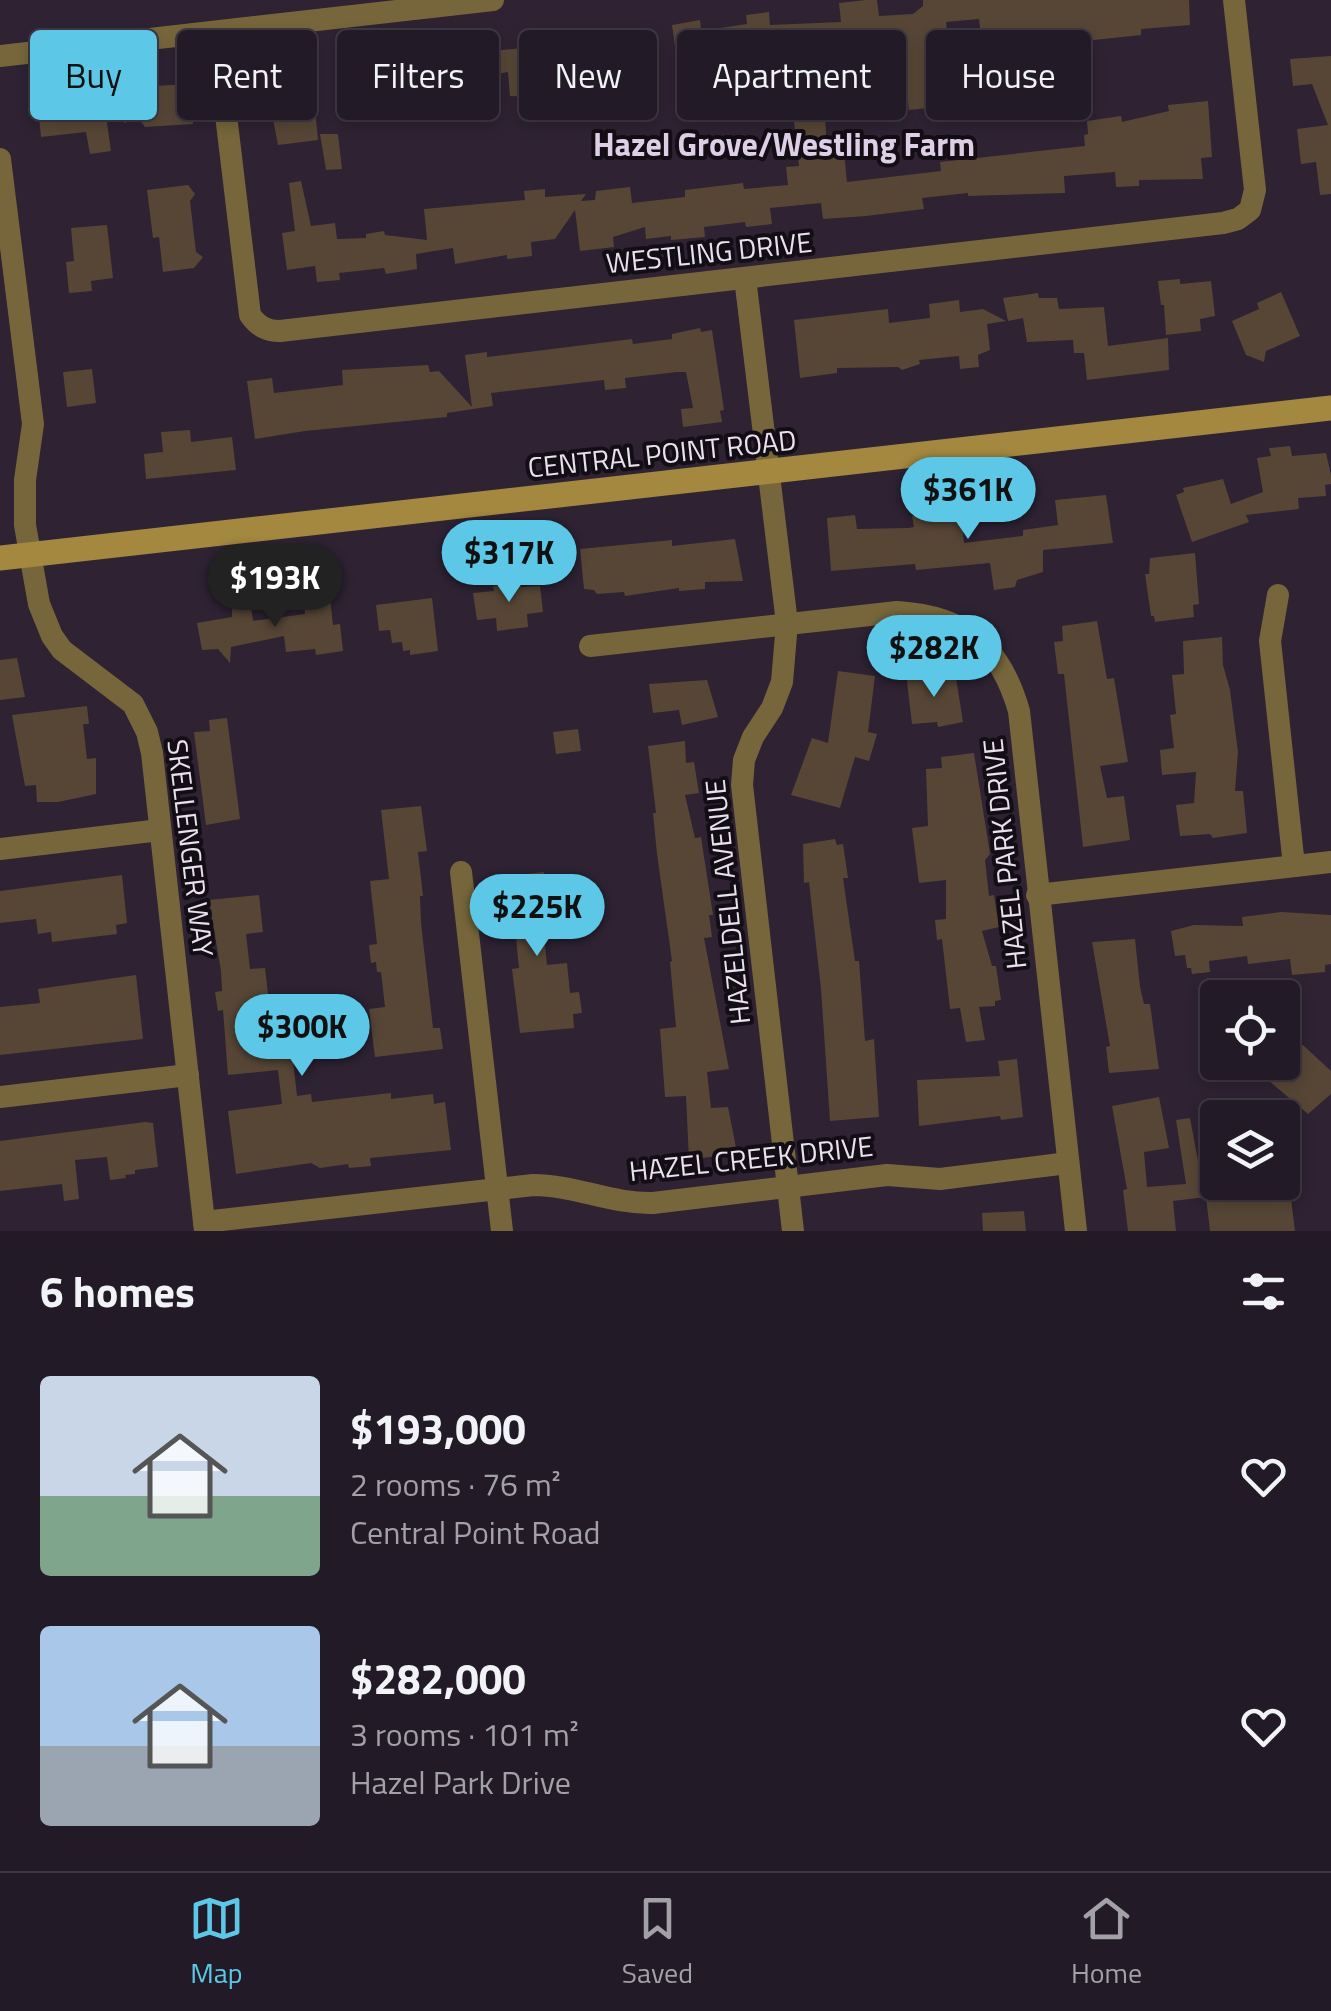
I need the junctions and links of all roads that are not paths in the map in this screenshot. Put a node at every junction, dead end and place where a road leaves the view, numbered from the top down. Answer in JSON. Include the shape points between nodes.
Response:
{"nodes":[{"id":1,"x":494,"y":0,"type":"edge"},
{"id":2,"x":1234,"y":0,"type":"edge"},
{"id":3,"x":233,"y":30,"type":"edge"},
{"id":4,"x":177,"y":36,"type":"edge"},
{"id":5,"x":0,"y":56,"type":"edge"},
{"id":6,"x":227,"y":120,"type":"edge"},
{"id":7,"x":0,"y":160,"type":"edge"},
{"id":8,"x":745,"y":278,"type":"junction"},
{"id":9,"x":1331,"y":408,"type":"edge"},
{"id":10,"x":770,"y":471,"type":"junction"},
{"id":11,"x":28,"y":555,"type":"junction"},
{"id":12,"x":0,"y":558,"type":"edge"},
{"id":13,"x":1278,"y":595,"type":"dead end"},
{"id":14,"x":787,"y":623,"type":"junction"},
{"id":15,"x":590,"y":646,"type":"dead end"},
{"id":16,"x":160,"y":830,"type":"junction"},
{"id":17,"x":0,"y":849,"type":"edge"},
{"id":18,"x":1331,"y":862,"type":"edge"},
{"id":19,"x":1294,"y":866,"type":"junction"},
{"id":20,"x":461,"y":872,"type":"dead end"},
{"id":21,"x":1037,"y":895,"type":"junction"},
{"id":22,"x":188,"y":1075,"type":"junction"},
{"id":23,"x":0,"y":1097,"type":"edge"},
{"id":24,"x":1068,"y":1163,"type":"junction"},
{"id":25,"x":788,"y":1185,"type":"junction"},
{"id":26,"x":497,"y":1188,"type":"junction"},
{"id":27,"x":204,"y":1227,"type":"edge"},
{"id":28,"x":502,"y":1231,"type":"edge"},
{"id":29,"x":793,"y":1231,"type":"edge"},
{"id":30,"x":1076,"y":1231,"type":"edge"}],
"edges":[{"from":1,"to":3,"type":"street"},
{"from":2,"to":8,"type":"street","name":"WESTLING DRIVE","via":[[1255,190],[1250,210],[1238,219]]},
{"from":4,"to":5,"type":"street"},
{"from":6,"to":8,"type":"street","name":"WESTLING DRIVE","via":[[250,315],[269,330]]},
{"from":7,"to":11,"type":"street","name":"SKELLENGER WAY","via":[[33,424],[25,480]]},
{"from":8,"to":10,"type":"street","name":"HAZELDELL AVENUE"},
{"from":9,"to":10,"type":"street","name":"CENTRAL POINT ROAD"},
{"from":10,"to":11,"type":"street","name":"CENTRAL POINT ROAD"},
{"from":10,"to":14,"type":"street","name":"HAZELDELL AVENUE"},
{"from":11,"to":12,"type":"street","name":"CENTRAL POINT ROAD"},
{"from":11,"to":16,"type":"street","name":"SKELLENGER WAY","via":[[52,636],[74,662],[123,694],[141,718]]},
{"from":13,"to":19,"type":"street","via":[[1270,641]]},
{"from":14,"to":15,"type":"street","name":"HAZEL PARK DRIVE"},
{"from":14,"to":21,"type":"street","name":"HAZEL PARK DRIVE","via":[[929,614],[978,639],[996,658],[1019,712]]},
{"from":14,"to":25,"type":"street","name":"HAZELDELL AVENUE","via":[[782,682],[752,738],[742,785]]},
{"from":16,"to":17,"type":"street"},
{"from":16,"to":22,"type":"street","name":"SKELLENGER WAY"},
{"from":18,"to":19,"type":"street"},
{"from":19,"to":21,"type":"street"},
{"from":20,"to":26,"type":"street"},
{"from":21,"to":24,"type":"street","name":"HAZEL PARK DRIVE"},
{"from":22,"to":23,"type":"street"},
{"from":22,"to":27,"type":"street","name":"SKELLENGER WAY"},
{"from":24,"to":25,"type":"street","name":"HAZEL CREEK DRIVE"},
{"from":24,"to":30,"type":"street","name":"HAZEL PARK DRIVE"},
{"from":25,"to":26,"type":"street","name":"HAZEL CREEK DRIVE","via":[[653,1203],[622,1202],[568,1186]]},
{"from":25,"to":29,"type":"street","name":"HAZELDELL AVENUE"},
{"from":26,"to":27,"type":"street","name":"HAZEL CREEK DRIVE"},
{"from":26,"to":28,"type":"street"}]}
